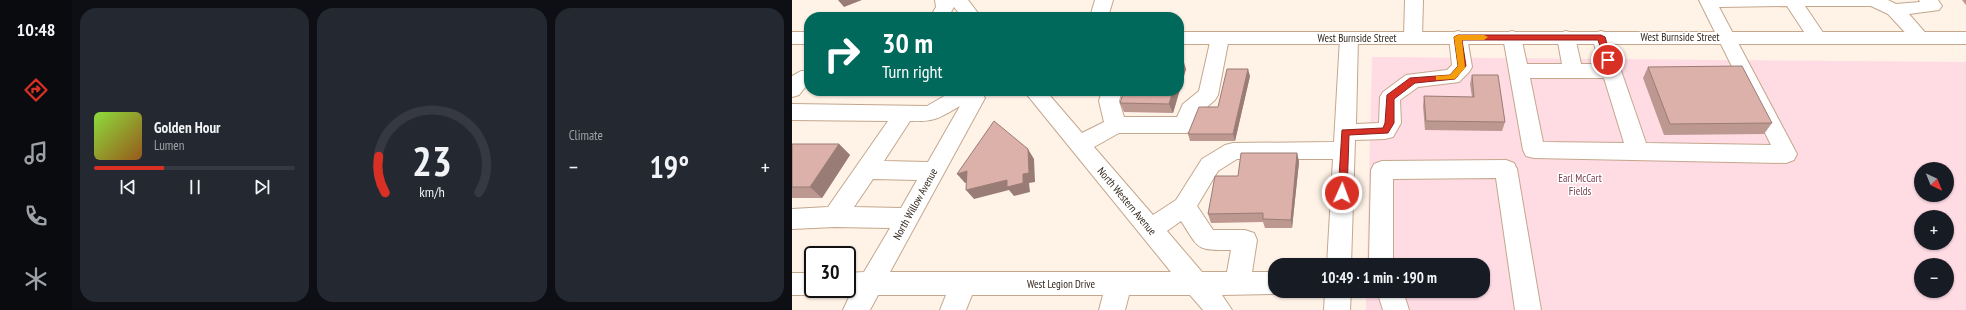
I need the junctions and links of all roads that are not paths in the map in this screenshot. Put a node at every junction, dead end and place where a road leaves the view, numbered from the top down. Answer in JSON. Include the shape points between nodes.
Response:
{"nodes":[{"id":1,"x":944,"y":0,"type":"edge"},
{"id":2,"x":958,"y":0,"type":"edge"},
{"id":3,"x":1104,"y":0,"type":"edge"},
{"id":4,"x":1414,"y":0,"type":"edge"},
{"id":5,"x":1707,"y":0,"type":"edge"},
{"id":6,"x":1793,"y":0,"type":"edge"},
{"id":7,"x":1874,"y":0,"type":"edge"},
{"id":8,"x":1928,"y":0,"type":"edge"},
{"id":9,"x":1894,"y":10,"type":"junction"},
{"id":10,"x":942,"y":12,"type":"edge"},
{"id":11,"x":968,"y":12,"type":"edge"},
{"id":12,"x":1100,"y":12,"type":"edge"},
{"id":13,"x":1458,"y":37,"type":"junction"},
{"id":14,"x":1512,"y":37,"type":"junction"},
{"id":15,"x":1566,"y":37,"type":"junction"},
{"id":16,"x":1601,"y":37,"type":"junction"},
{"id":17,"x":1726,"y":37,"type":"junction"},
{"id":18,"x":1817,"y":37,"type":"junction"},
{"id":19,"x":1920,"y":37,"type":"junction"},
{"id":20,"x":792,"y":38,"type":"edge"},
{"id":21,"x":804,"y":38,"type":"edge"},
{"id":22,"x":1184,"y":38,"type":"edge"},
{"id":23,"x":1220,"y":38,"type":"junction"},
{"id":24,"x":1349,"y":38,"type":"junction"},
{"id":25,"x":1413,"y":38,"type":"junction"},
{"id":26,"x":1966,"y":38,"type":"edge"},
{"id":27,"x":1519,"y":71,"type":"junction"},
{"id":28,"x":1573,"y":71,"type":"junction"},
{"id":29,"x":1612,"y":71,"type":"junction"},
{"id":30,"x":962,"y":96,"type":"edge"},
{"id":31,"x":1038,"y":96,"type":"edge"},
{"id":32,"x":1110,"y":96,"type":"edge"},
{"id":33,"x":792,"y":112,"type":"edge"},
{"id":34,"x":904,"y":114,"type":"junction"},
{"id":35,"x":1115,"y":125,"type":"junction"},
{"id":36,"x":1345,"y":141,"type":"junction"},
{"id":37,"x":1080,"y":145,"type":"junction"},
{"id":38,"x":1638,"y":152,"type":"junction"},
{"id":39,"x":867,"y":170,"type":"junction"},
{"id":40,"x":934,"y":171,"type":"junction"},
{"id":41,"x":1184,"y":207,"type":"junction"},
{"id":42,"x":836,"y":217,"type":"junction"},
{"id":43,"x":908,"y":218,"type":"junction"},
{"id":44,"x":792,"y":219,"type":"edge"},
{"id":45,"x":1150,"y":229,"type":"junction"},
{"id":46,"x":1339,"y":258,"type":"edge"},
{"id":47,"x":1381,"y":258,"type":"edge"},
{"id":48,"x":1237,"y":283,"type":"junction"},
{"id":49,"x":1268,"y":283,"type":"edge"},
{"id":50,"x":792,"y":284,"type":"edge"},
{"id":51,"x":804,"y":284,"type":"edge"},
{"id":52,"x":859,"y":284,"type":"edge"},
{"id":53,"x":964,"y":284,"type":"junction"},
{"id":54,"x":1119,"y":284,"type":"junction"},
{"id":55,"x":1196,"y":284,"type":"junction"},
{"id":56,"x":1338,"y":298,"type":"edge"},
{"id":57,"x":1392,"y":298,"type":"edge"},
{"id":58,"x":856,"y":310,"type":"edge"},
{"id":59,"x":953,"y":310,"type":"edge"},
{"id":60,"x":1112,"y":310,"type":"edge"},
{"id":61,"x":1219,"y":310,"type":"edge"},
{"id":62,"x":1337,"y":310,"type":"edge"},
{"id":63,"x":1396,"y":310,"type":"edge"},
{"id":64,"x":1528,"y":310,"type":"edge"}],
"edges":[{"from":1,"to":10,"type":"street","via":[[945,7]]},
{"from":2,"to":11,"type":"street"},
{"from":3,"to":12,"type":"street"},
{"from":4,"to":25,"type":"street"},
{"from":5,"to":6,"type":"street"},
{"from":5,"to":17,"type":"street"},
{"from":6,"to":7,"type":"street"},
{"from":6,"to":18,"type":"street"},
{"from":7,"to":9,"type":"street"},
{"from":8,"to":9,"type":"street","via":[[1933,6]]},
{"from":9,"to":19,"type":"street"},
{"from":13,"to":14,"type":"street","name":"West Burnside Street"},
{"from":13,"to":25,"type":"street","name":"West Burnside Street"},
{"from":13,"to":36,"type":"street","via":[[1462,66],[1452,77],[1413,80],[1390,97],[1390,123],[1385,131]]},
{"from":14,"to":15,"type":"street","name":"West Burnside Street"},
{"from":14,"to":27,"type":"street"},
{"from":15,"to":16,"type":"street","name":"West Burnside Street"},
{"from":15,"to":28,"type":"street"},
{"from":16,"to":17,"type":"street","name":"West Burnside Street"},
{"from":16,"to":29,"type":"street"},
{"from":17,"to":18,"type":"street","name":"West Burnside Street"},
{"from":17,"to":38,"type":"street","via":[[1786,154]]},
{"from":18,"to":19,"type":"street","name":"West Burnside Street"},
{"from":19,"to":26,"type":"street","name":"West Burnside Street"},
{"from":20,"to":21,"type":"street"},
{"from":22,"to":23,"type":"street","name":"West Burnside Street"},
{"from":23,"to":24,"type":"street","name":"West Burnside Street"},
{"from":23,"to":35,"type":"street","via":[[1208,94],[1190,109],[1186,125]]},
{"from":24,"to":25,"type":"street","name":"West Burnside Street"},
{"from":24,"to":36,"type":"street"},
{"from":27,"to":28,"type":"street"},
{"from":27,"to":38,"type":"street","via":[[1534,150]]},
{"from":28,"to":29,"type":"street"},
{"from":29,"to":38,"type":"street"},
{"from":30,"to":34,"type":"street","via":[[930,114]]},
{"from":30,"to":40,"type":"street","name":"North Willow Avenue"},
{"from":31,"to":37,"type":"street","name":"North Western Avenue"},
{"from":32,"to":35,"type":"street","via":[[1109,101]]},
{"from":33,"to":34,"type":"street"},
{"from":34,"to":39,"type":"street"},
{"from":35,"to":37,"type":"street"},
{"from":36,"to":41,"type":"street","via":[[1233,152],[1210,165]]},
{"from":36,"to":46,"type":"street"},
{"from":37,"to":45,"type":"street","name":"North Western Avenue"},
{"from":39,"to":40,"type":"street"},
{"from":39,"to":42,"type":"street"},
{"from":40,"to":43,"type":"street","name":"North Willow Avenue"},
{"from":41,"to":45,"type":"street"},
{"from":41,"to":48,"type":"street","via":[[1207,240],[1245,240]]},
{"from":42,"to":43,"type":"street"},
{"from":42,"to":44,"type":"street"},
{"from":43,"to":52,"type":"street","name":"North Willow Avenue"},
{"from":45,"to":55,"type":"street","name":"North Western Avenue"},
{"from":47,"to":64,"type":"street","via":[[1382,170],[1506,169]]},
{"from":48,"to":49,"type":"street","name":"West Legion Drive"},
{"from":48,"to":55,"type":"street","name":"West Legion Drive"},
{"from":50,"to":51,"type":"street"},
{"from":52,"to":53,"type":"street","name":"West Legion Drive"},
{"from":52,"to":58,"type":"street","name":"North Willow Avenue"},
{"from":53,"to":54,"type":"street","name":"West Legion Drive"},
{"from":53,"to":59,"type":"street"},
{"from":54,"to":55,"type":"street","name":"West Legion Drive"},
{"from":54,"to":60,"type":"street"},
{"from":55,"to":61,"type":"street","name":"North Western Avenue"},
{"from":56,"to":62,"type":"street"},
{"from":57,"to":63,"type":"street"}]}
